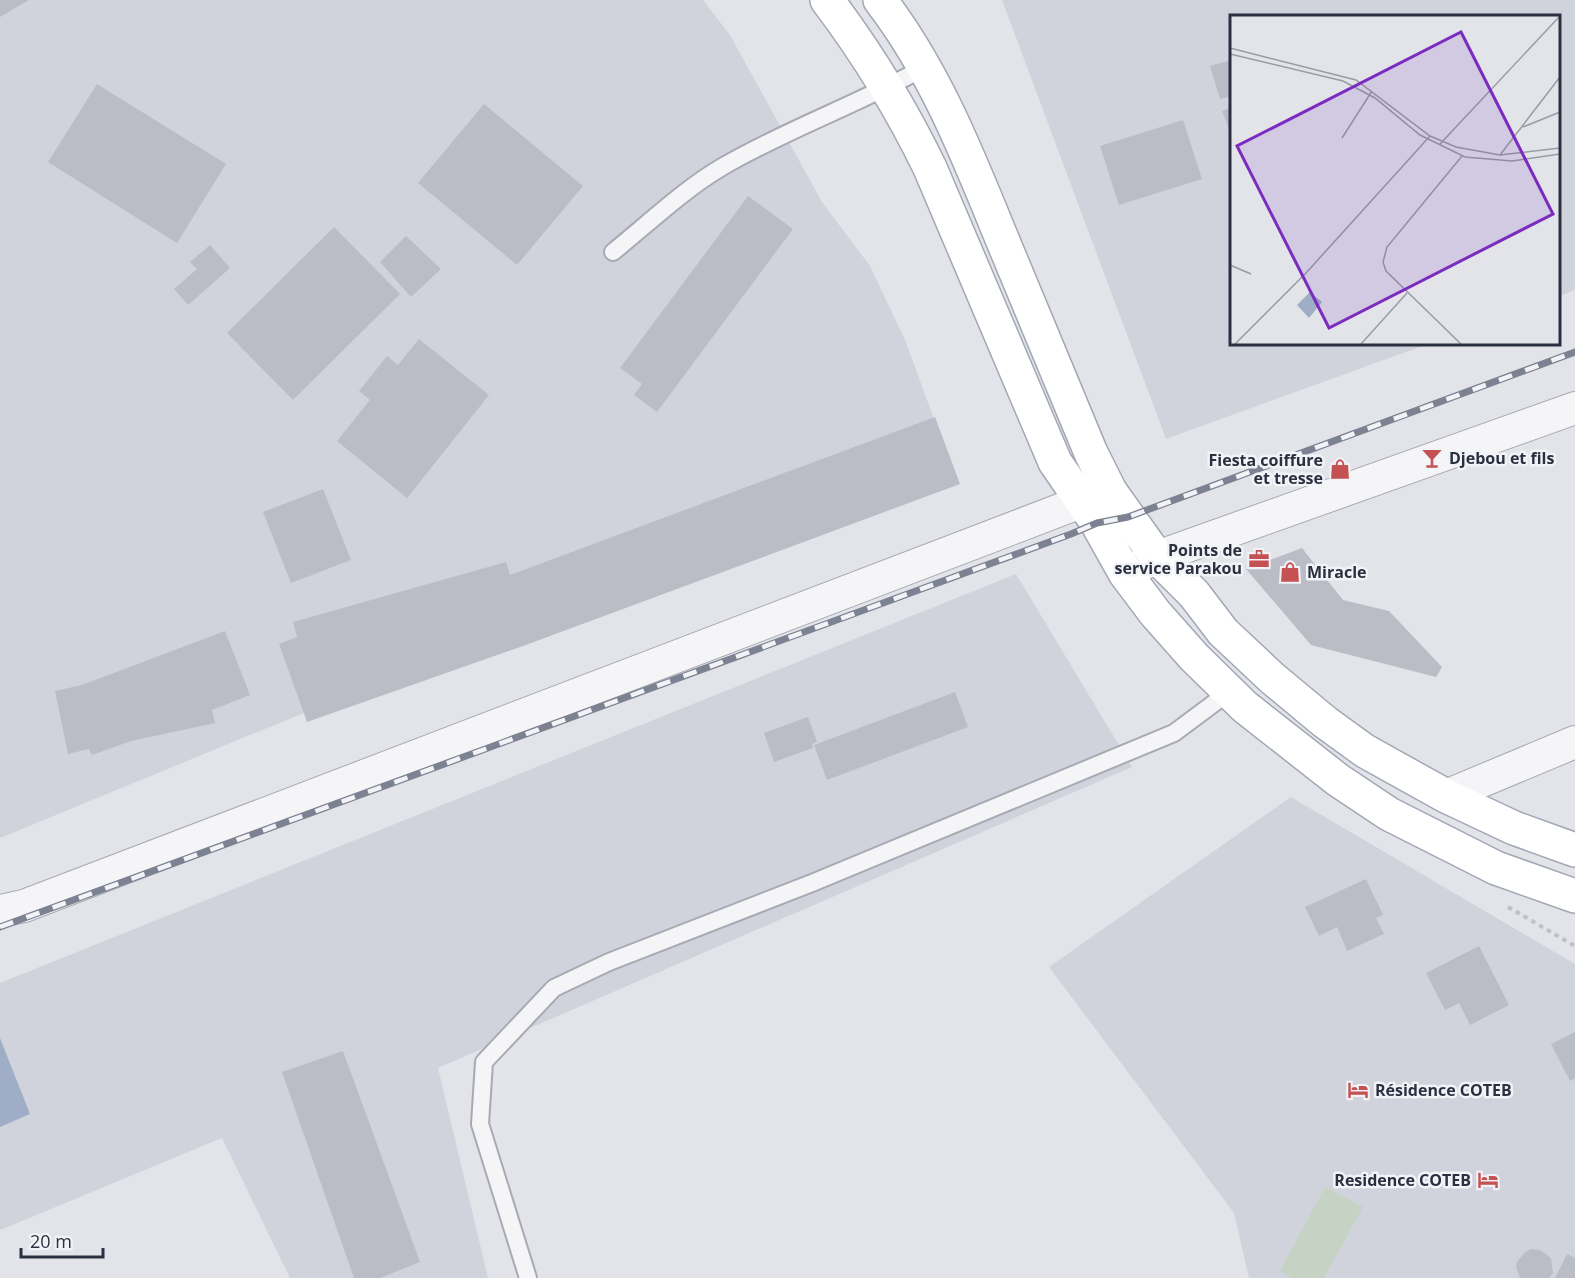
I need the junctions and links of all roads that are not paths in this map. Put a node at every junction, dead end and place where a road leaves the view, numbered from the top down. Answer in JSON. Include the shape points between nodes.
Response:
{"nodes":[{"id":1,"x":827,"y":0,"type":"edge"},
{"id":2,"x":880,"y":0,"type":"edge"},
{"id":3,"x":925,"y":67,"type":"junction"},
{"id":4,"x":888,"y":88,"type":"junction"},
{"id":5,"x":613,"y":252,"type":"dead end"},
{"id":6,"x":1575,"y":408,"type":"edge"},
{"id":7,"x":1097,"y":496,"type":"junction"},
{"id":8,"x":1157,"y":557,"type":"junction"},
{"id":9,"x":1125,"y":573,"type":"junction"},
{"id":10,"x":1229,"y":692,"type":"junction"},
{"id":11,"x":1575,"y":742,"type":"edge"},
{"id":12,"x":1446,"y":796,"type":"junction"},
{"id":13,"x":1575,"y":850,"type":"edge"},
{"id":14,"x":1575,"y":896,"type":"edge"},
{"id":15,"x":0,"y":911,"type":"edge"},
{"id":16,"x":528,"y":1278,"type":"edge"}],
"edges":[{"from":1,"to":4,"type":"main road"},
{"from":2,"to":3,"type":"main road"},
{"from":3,"to":4,"type":"lane"},
{"from":3,"to":7,"type":"main road","via":[[973,169],[1087,442]]},
{"from":4,"to":5,"type":"lane","via":[[722,167]]},
{"from":4,"to":7,"type":"main road","via":[[930,168],[1055,462]]},
{"from":6,"to":8,"type":"street"},
{"from":7,"to":8,"type":"main road"},
{"from":7,"to":9,"type":"main road"},
{"from":7,"to":15,"type":"street","via":[[24,906]]},
{"from":8,"to":9,"type":"street"},
{"from":8,"to":12,"type":"main road","via":[[1194,594],[1223,632],[1325,722],[1365,751]]},
{"from":9,"to":10,"type":"main road","via":[[1155,613]]},
{"from":10,"to":14,"type":"main road","via":[[1296,748],[1389,814],[1496,868]]},
{"from":10,"to":16,"type":"lane","via":[[1174,733],[812,884],[609,962],[554,988],[484,1062],[480,1124]]},
{"from":11,"to":12,"type":"street"},
{"from":12,"to":13,"type":"main road","via":[[1514,828]]}]}
